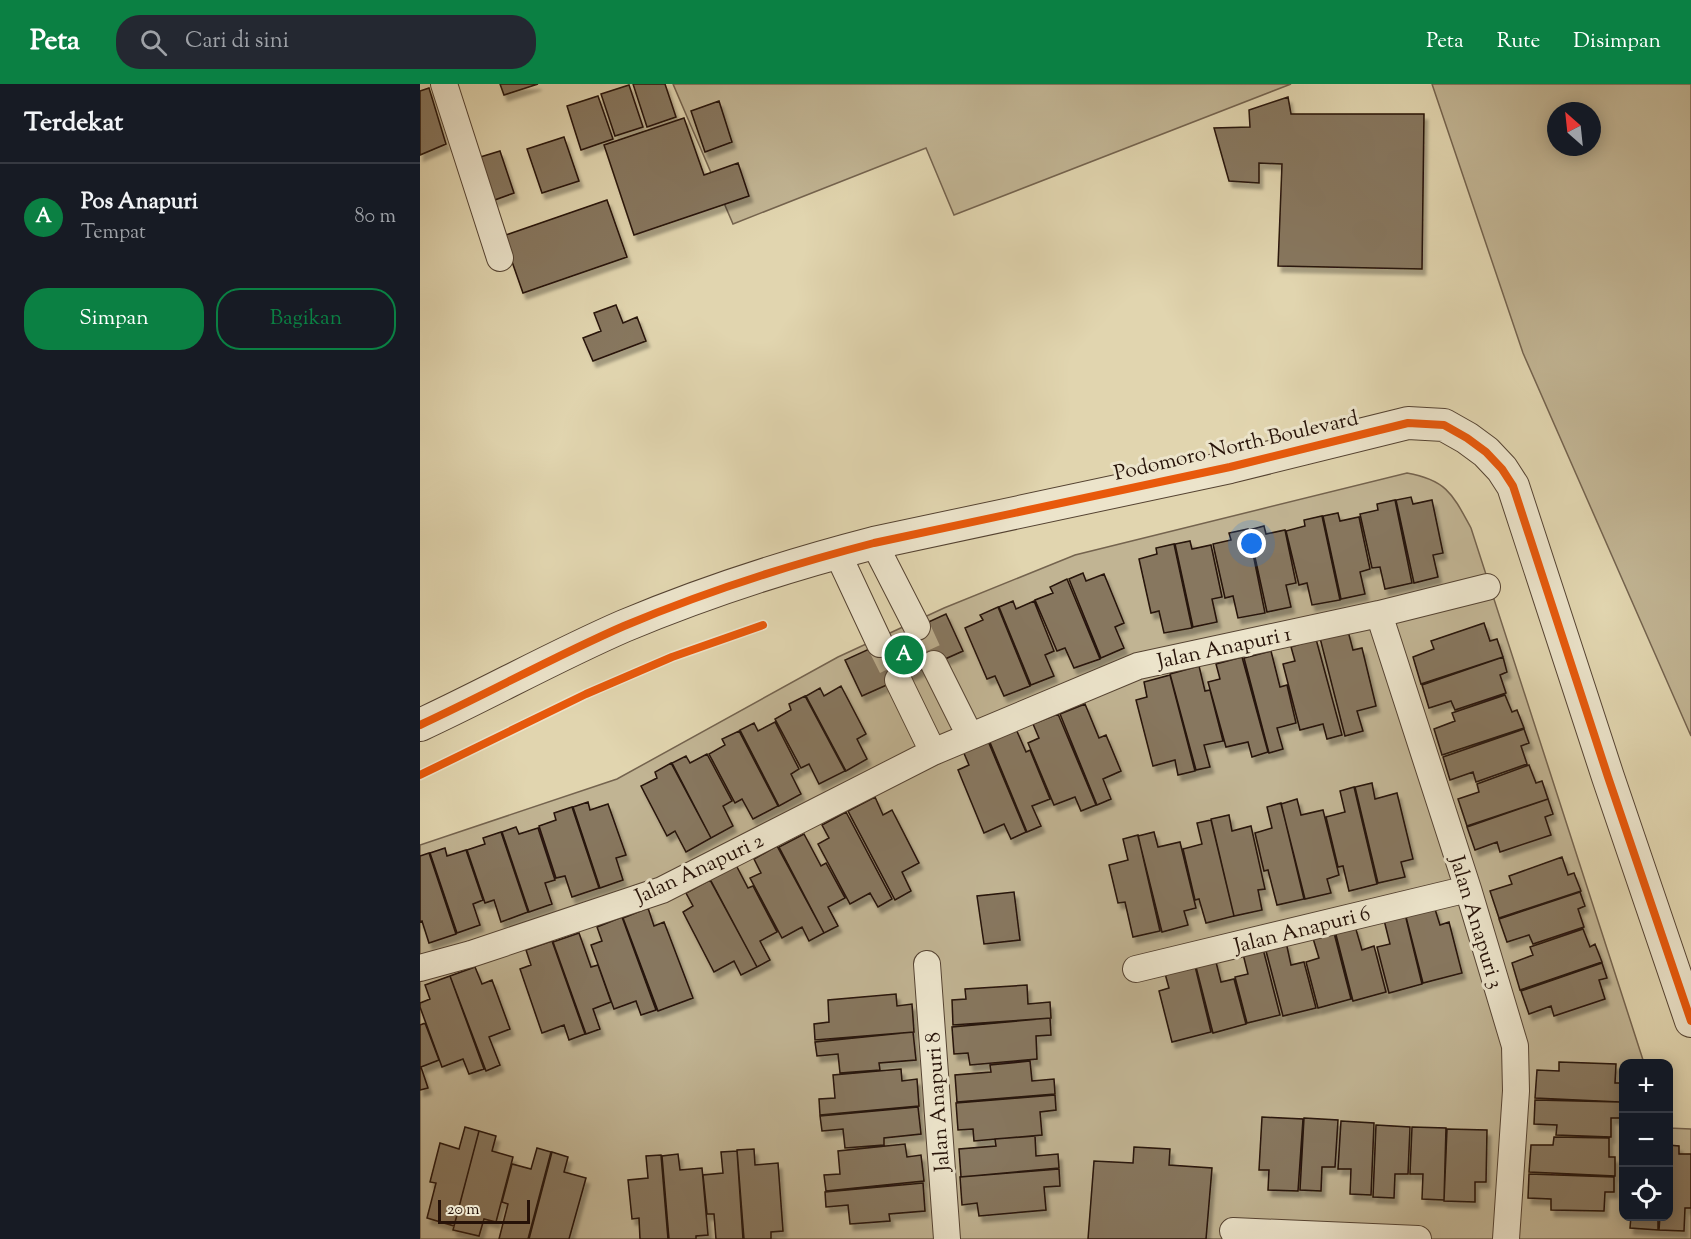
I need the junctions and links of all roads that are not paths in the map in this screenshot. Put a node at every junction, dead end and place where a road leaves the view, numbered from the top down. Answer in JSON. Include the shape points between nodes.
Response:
{"nodes":[{"id":1,"x":444,"y":84,"type":"edge"},
{"id":2,"x":500,"y":258,"type":"dead end"},
{"id":3,"x":874,"y":543,"type":"junction"},
{"id":4,"x":837,"y":552,"type":"junction"},
{"id":5,"x":1487,"y":587,"type":"dead end"},
{"id":6,"x":1379,"y":614,"type":"junction"},
{"id":7,"x":917,"y":627,"type":"tunnel mouth"},
{"id":8,"x":880,"y":644,"type":"tunnel mouth"},
{"id":9,"x":934,"y":664,"type":"tunnel mouth"},
{"id":10,"x":898,"y":680,"type":"tunnel mouth"},
{"id":11,"x":420,"y":725,"type":"edge"},
{"id":12,"x":970,"y":736,"type":"junction"},
{"id":13,"x":933,"y":752,"type":"junction"},
{"id":14,"x":1468,"y":889,"type":"junction"},
{"id":15,"x":927,"y":964,"type":"dead end"},
{"id":16,"x":420,"y":968,"type":"edge"},
{"id":17,"x":1136,"y":969,"type":"dead end"},
{"id":18,"x":1691,"y":1021,"type":"edge"},
{"id":19,"x":1233,"y":1231,"type":"dead end"},
{"id":20,"x":947,"y":1239,"type":"edge"},
{"id":21,"x":1418,"y":1239,"type":"edge"},
{"id":22,"x":1506,"y":1239,"type":"edge"}],
"edges":[{"from":1,"to":2,"type":"street"},
{"from":3,"to":4,"type":"street","name":"Podomoro North Boulevard"},
{"from":3,"to":7,"type":"street"},
{"from":3,"to":18,"type":"street","name":"Podomoro North Boulevard","via":[[1230,467],[1408,423],[1444,425],[1467,438],[1486,452],[1513,486]]},
{"from":4,"to":8,"type":"street"},
{"from":4,"to":11,"type":"street","name":"Podomoro North Boulevard","via":[[625,626]]},
{"from":5,"to":6,"type":"street","name":"Jalan Anapuri 1"},
{"from":6,"to":12,"type":"street","name":"Jalan Anapuri 1","via":[[1138,666]]},
{"from":6,"to":14,"type":"street","name":"Jalan Anapuri 3"},
{"from":9,"to":12,"type":"street"},
{"from":10,"to":13,"type":"street"},
{"from":12,"to":13,"type":"street","name":"Jalan Anapuri 1"},
{"from":13,"to":16,"type":"street","name":"Jalan Anapuri 2","via":[[662,890]]},
{"from":14,"to":17,"type":"street","name":"Jalan Anapuri 6"},
{"from":14,"to":22,"type":"street","name":"Jalan Anapuri 3","via":[[1515,1046]]},
{"from":15,"to":20,"type":"street","name":"Jalan Anapuri 8"},
{"from":19,"to":21,"type":"street"}]}
